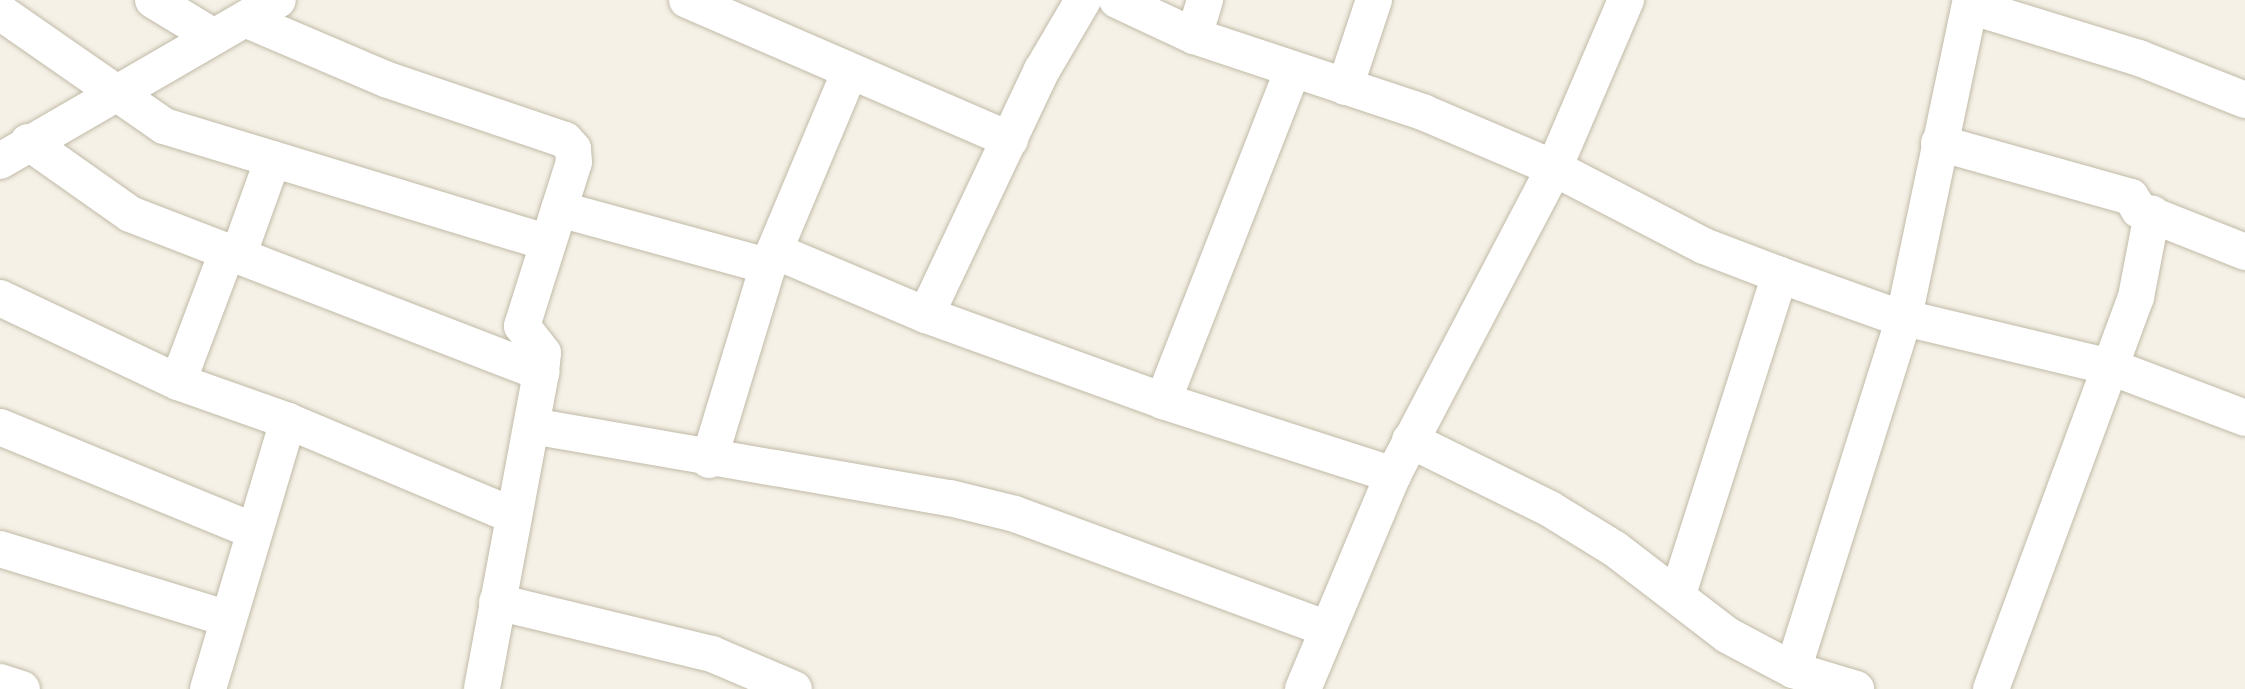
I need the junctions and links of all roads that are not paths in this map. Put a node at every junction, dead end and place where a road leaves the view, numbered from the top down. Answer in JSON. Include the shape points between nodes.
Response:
{"nodes":[{"id":1,"x":153,"y":0,"type":"edge"},
{"id":2,"x":278,"y":0,"type":"edge"},
{"id":3,"x":687,"y":0,"type":"edge"},
{"id":4,"x":1083,"y":0,"type":"edge"},
{"id":5,"x":1117,"y":0,"type":"edge"},
{"id":6,"x":1205,"y":0,"type":"edge"},
{"id":7,"x":1374,"y":0,"type":"edge"},
{"id":8,"x":1626,"y":0,"type":"edge"},
{"id":9,"x":1970,"y":3,"type":"edge"},
{"id":10,"x":0,"y":12,"type":"edge"},
{"id":11,"x":247,"y":20,"type":"junction"},
{"id":12,"x":1194,"y":36,"type":"junction"},
{"id":13,"x":214,"y":37,"type":"junction"},
{"id":14,"x":1293,"y":70,"type":"junction"},
{"id":15,"x":849,"y":73,"type":"junction"},
{"id":16,"x":1345,"y":87,"type":"junction"},
{"id":17,"x":112,"y":93,"type":"junction"},
{"id":18,"x":2245,"y":100,"type":"edge"},
{"id":19,"x":1010,"y":140,"type":"junction"},
{"id":20,"x":1939,"y":143,"type":"junction"},
{"id":21,"x":14,"y":151,"type":"edge"},
{"id":22,"x":273,"y":159,"type":"junction"},
{"id":23,"x":1554,"y":168,"type":"junction"},
{"id":24,"x":559,"y":209,"type":"junction"},
{"id":25,"x":2152,"y":214,"type":"junction"},
{"id":26,"x":548,"y":243,"type":"junction"},
{"id":27,"x":2245,"y":252,"type":"edge"},
{"id":28,"x":233,"y":254,"type":"junction"},
{"id":29,"x":771,"y":258,"type":"junction"},
{"id":30,"x":1780,"y":275,"type":"junction"},
{"id":31,"x":0,"y":298,"type":"edge"},
{"id":32,"x":926,"y":315,"type":"junction"},
{"id":33,"x":1904,"y":317,"type":"junction"},
{"id":34,"x":2111,"y":367,"type":"junction"},
{"id":35,"x":541,"y":373,"type":"junction"},
{"id":36,"x":178,"y":382,"type":"junction"},
{"id":37,"x":1163,"y":401,"type":"junction"},
{"id":38,"x":2245,"y":418,"type":"edge"},
{"id":39,"x":288,"y":421,"type":"junction"},
{"id":40,"x":532,"y":426,"type":"junction"},
{"id":41,"x":0,"y":427,"type":"edge"},
{"id":42,"x":1410,"y":440,"type":"junction"},
{"id":43,"x":709,"y":460,"type":"junction"},
{"id":44,"x":1393,"y":475,"type":"junction"},
{"id":45,"x":514,"y":516,"type":"junction"},
{"id":46,"x":254,"y":531,"type":"junction"},
{"id":47,"x":3,"y":558,"type":"edge"},
{"id":48,"x":1678,"y":594,"type":"junction"},
{"id":49,"x":497,"y":602,"type":"junction"},
{"id":50,"x":229,"y":619,"type":"junction"},
{"id":51,"x":1328,"y":629,"type":"junction"},
{"id":52,"x":1793,"y":670,"type":"junction"},
{"id":53,"x":0,"y":682,"type":"edge"},
{"id":54,"x":22,"y":689,"type":"edge"},
{"id":55,"x":208,"y":689,"type":"edge"},
{"id":56,"x":482,"y":689,"type":"edge"},
{"id":57,"x":794,"y":689,"type":"edge"},
{"id":58,"x":1303,"y":689,"type":"edge"},
{"id":59,"x":1856,"y":689,"type":"edge"},
{"id":60,"x":1991,"y":689,"type":"edge"}],
"edges":[{"from":1,"to":13,"type":"street"},
{"from":2,"to":11,"type":"street"},
{"from":3,"to":15,"type":"street"},
{"from":4,"to":19,"type":"street"},
{"from":5,"to":12,"type":"street"},
{"from":6,"to":12,"type":"street"},
{"from":7,"to":16,"type":"street"},
{"from":8,"to":23,"type":"street"},
{"from":9,"to":18,"type":"street","via":[[2139,58]]},
{"from":9,"to":20,"type":"street"},
{"from":10,"to":17,"type":"street"},
{"from":11,"to":13,"type":"street"},
{"from":11,"to":24,"type":"street","via":[[388,80],[565,140],[574,162]]},
{"from":12,"to":14,"type":"street"},
{"from":13,"to":17,"type":"street"},
{"from":14,"to":16,"type":"street"},
{"from":14,"to":37,"type":"street"},
{"from":15,"to":19,"type":"street"},
{"from":15,"to":29,"type":"street"},
{"from":16,"to":23,"type":"street","via":[[1425,113]]},
{"from":17,"to":21,"type":"street"},
{"from":17,"to":22,"type":"street","via":[[164,126]]},
{"from":19,"to":32,"type":"street"},
{"from":20,"to":25,"type":"street","via":[[2131,197],[2139,210]]},
{"from":20,"to":33,"type":"street"},
{"from":21,"to":28,"type":"street","via":[[130,214]]},
{"from":22,"to":26,"type":"street"},
{"from":22,"to":28,"type":"street"},
{"from":23,"to":30,"type":"street","via":[[1704,246]]},
{"from":23,"to":42,"type":"street"},
{"from":24,"to":26,"type":"street"},
{"from":24,"to":29,"type":"street"},
{"from":25,"to":27,"type":"street"},
{"from":25,"to":34,"type":"street","via":[[2136,297]]},
{"from":26,"to":35,"type":"street","via":[[522,326],[543,353]]},
{"from":28,"to":35,"type":"street"},
{"from":28,"to":36,"type":"street"},
{"from":29,"to":32,"type":"street"},
{"from":29,"to":43,"type":"street"},
{"from":30,"to":33,"type":"street"},
{"from":30,"to":48,"type":"street"},
{"from":31,"to":36,"type":"street"},
{"from":32,"to":37,"type":"street"},
{"from":33,"to":34,"type":"street"},
{"from":33,"to":52,"type":"street"},
{"from":34,"to":38,"type":"street"},
{"from":34,"to":60,"type":"street"},
{"from":35,"to":40,"type":"street"},
{"from":36,"to":39,"type":"street"},
{"from":37,"to":44,"type":"street"},
{"from":39,"to":45,"type":"street"},
{"from":39,"to":46,"type":"street"},
{"from":40,"to":43,"type":"street"},
{"from":40,"to":45,"type":"street"},
{"from":41,"to":46,"type":"street"},
{"from":42,"to":44,"type":"street"},
{"from":42,"to":48,"type":"street","via":[[1550,509]]},
{"from":43,"to":51,"type":"street","via":[[950,498],[1015,514]]},
{"from":44,"to":51,"type":"street"},
{"from":45,"to":49,"type":"street"},
{"from":46,"to":50,"type":"street"},
{"from":47,"to":50,"type":"street"},
{"from":48,"to":52,"type":"street","via":[[1727,635]]},
{"from":49,"to":56,"type":"street"},
{"from":49,"to":57,"type":"street","via":[[712,654]]},
{"from":50,"to":55,"type":"street"},
{"from":51,"to":58,"type":"street"},
{"from":52,"to":59,"type":"street"},
{"from":53,"to":54,"type":"street"}]}
